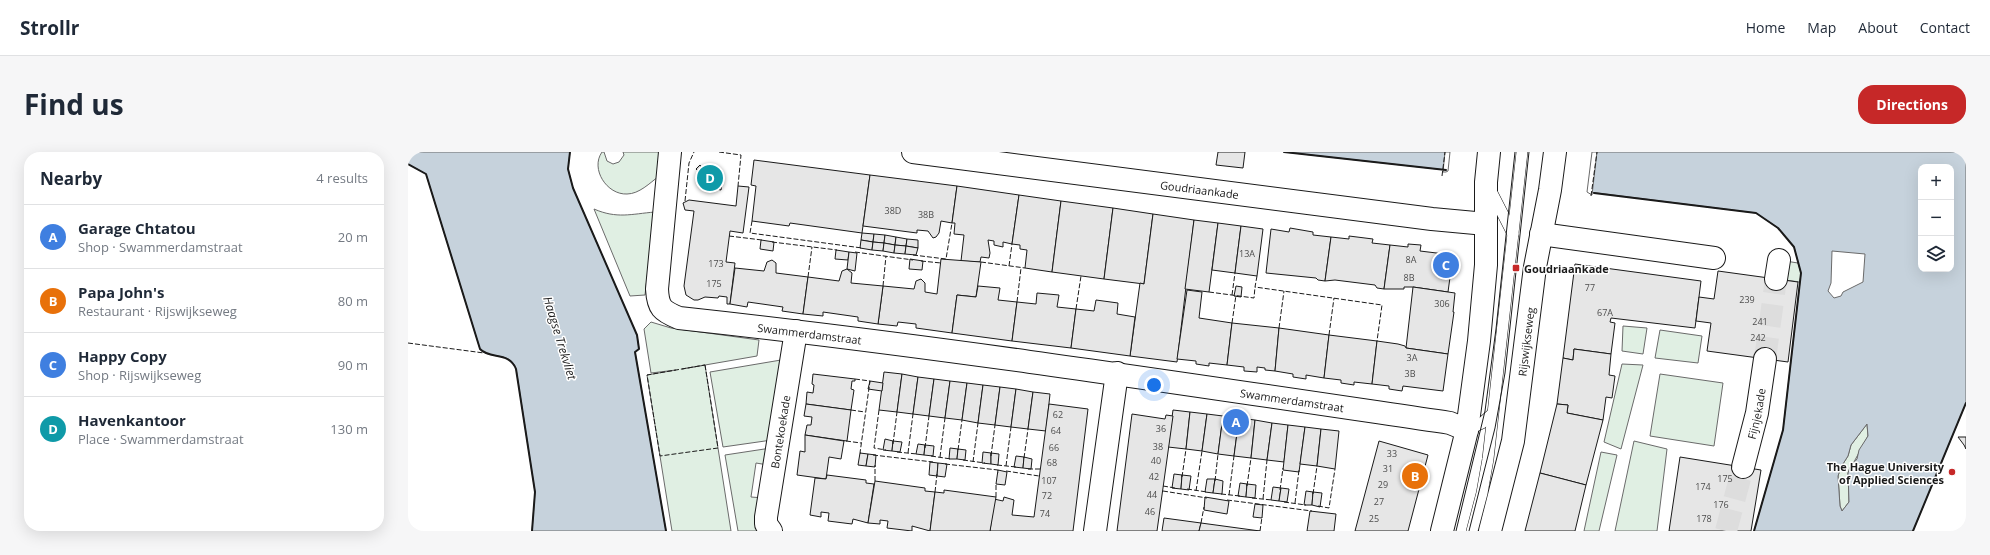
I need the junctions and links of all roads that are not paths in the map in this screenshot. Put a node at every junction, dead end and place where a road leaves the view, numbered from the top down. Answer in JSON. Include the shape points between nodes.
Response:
{"nodes":[{"id":1,"x":670,"y":152,"type":"edge"},
{"id":2,"x":913,"y":152,"type":"edge"},
{"id":3,"x":1489,"y":152,"type":"edge"},
{"id":4,"x":1522,"y":152,"type":"edge"},
{"id":5,"x":1555,"y":152,"type":"edge"},
{"id":6,"x":1486,"y":182,"type":"junction"},
{"id":7,"x":1486,"y":224,"type":"junction"},
{"id":8,"x":1541,"y":234,"type":"junction"},
{"id":9,"x":1513,"y":235,"type":"junction"},
{"id":10,"x":1714,"y":258,"type":"dead end"},
{"id":11,"x":796,"y":331,"type":"junction"},
{"id":12,"x":1765,"y":359,"type":"tunnel mouth"},
{"id":13,"x":1117,"y":373,"type":"junction"},
{"id":14,"x":1492,"y":414,"type":"junction"},
{"id":15,"x":1467,"y":430,"type":"junction"},
{"id":16,"x":1743,"y":466,"type":"tunnel mouth"},
{"id":17,"x":770,"y":531,"type":"edge"},
{"id":18,"x":1095,"y":531,"type":"edge"},
{"id":19,"x":1442,"y":531,"type":"edge"},
{"id":20,"x":1472,"y":531,"type":"edge"},
{"id":21,"x":1490,"y":531,"type":"edge"}],
"edges":[{"from":1,"to":11,"type":"street","name":"Swammerdamstraat","via":[[657,289],[658,302],[665,312],[679,318]]},
{"from":2,"to":7,"type":"street","name":"Goudriaankade","via":[[1432,220]]},
{"from":3,"to":6,"type":"street"},
{"from":4,"to":9,"type":"lane"},
{"from":5,"to":8,"type":"street","name":"Rijswijkseweg"},
{"from":6,"to":7,"type":"street"},
{"from":6,"to":9,"type":"lane"},
{"from":7,"to":15,"type":"street","via":[[1484,296]]},
{"from":8,"to":10,"type":"street"},
{"from":8,"to":21,"type":"street","name":"Rijswijkseweg","via":[[1513,441]]},
{"from":9,"to":14,"type":"lane"},
{"from":11,"to":13,"type":"street","name":"Swammerdamstraat"},
{"from":11,"to":17,"type":"street","name":"Bontekoekade","via":[[766,517]]},
{"from":12,"to":16,"type":"street","name":"Fijnjekade","via":[[1757,413]]},
{"from":13,"to":15,"type":"street","name":"Swammerdamstraat","via":[[1450,423]]},
{"from":13,"to":18,"type":"street"},
{"from":14,"to":15,"type":"lane","via":[[1482,423]]},
{"from":14,"to":20,"type":"lane","via":[[1488,459]]},
{"from":15,"to":19,"type":"street"}]}
